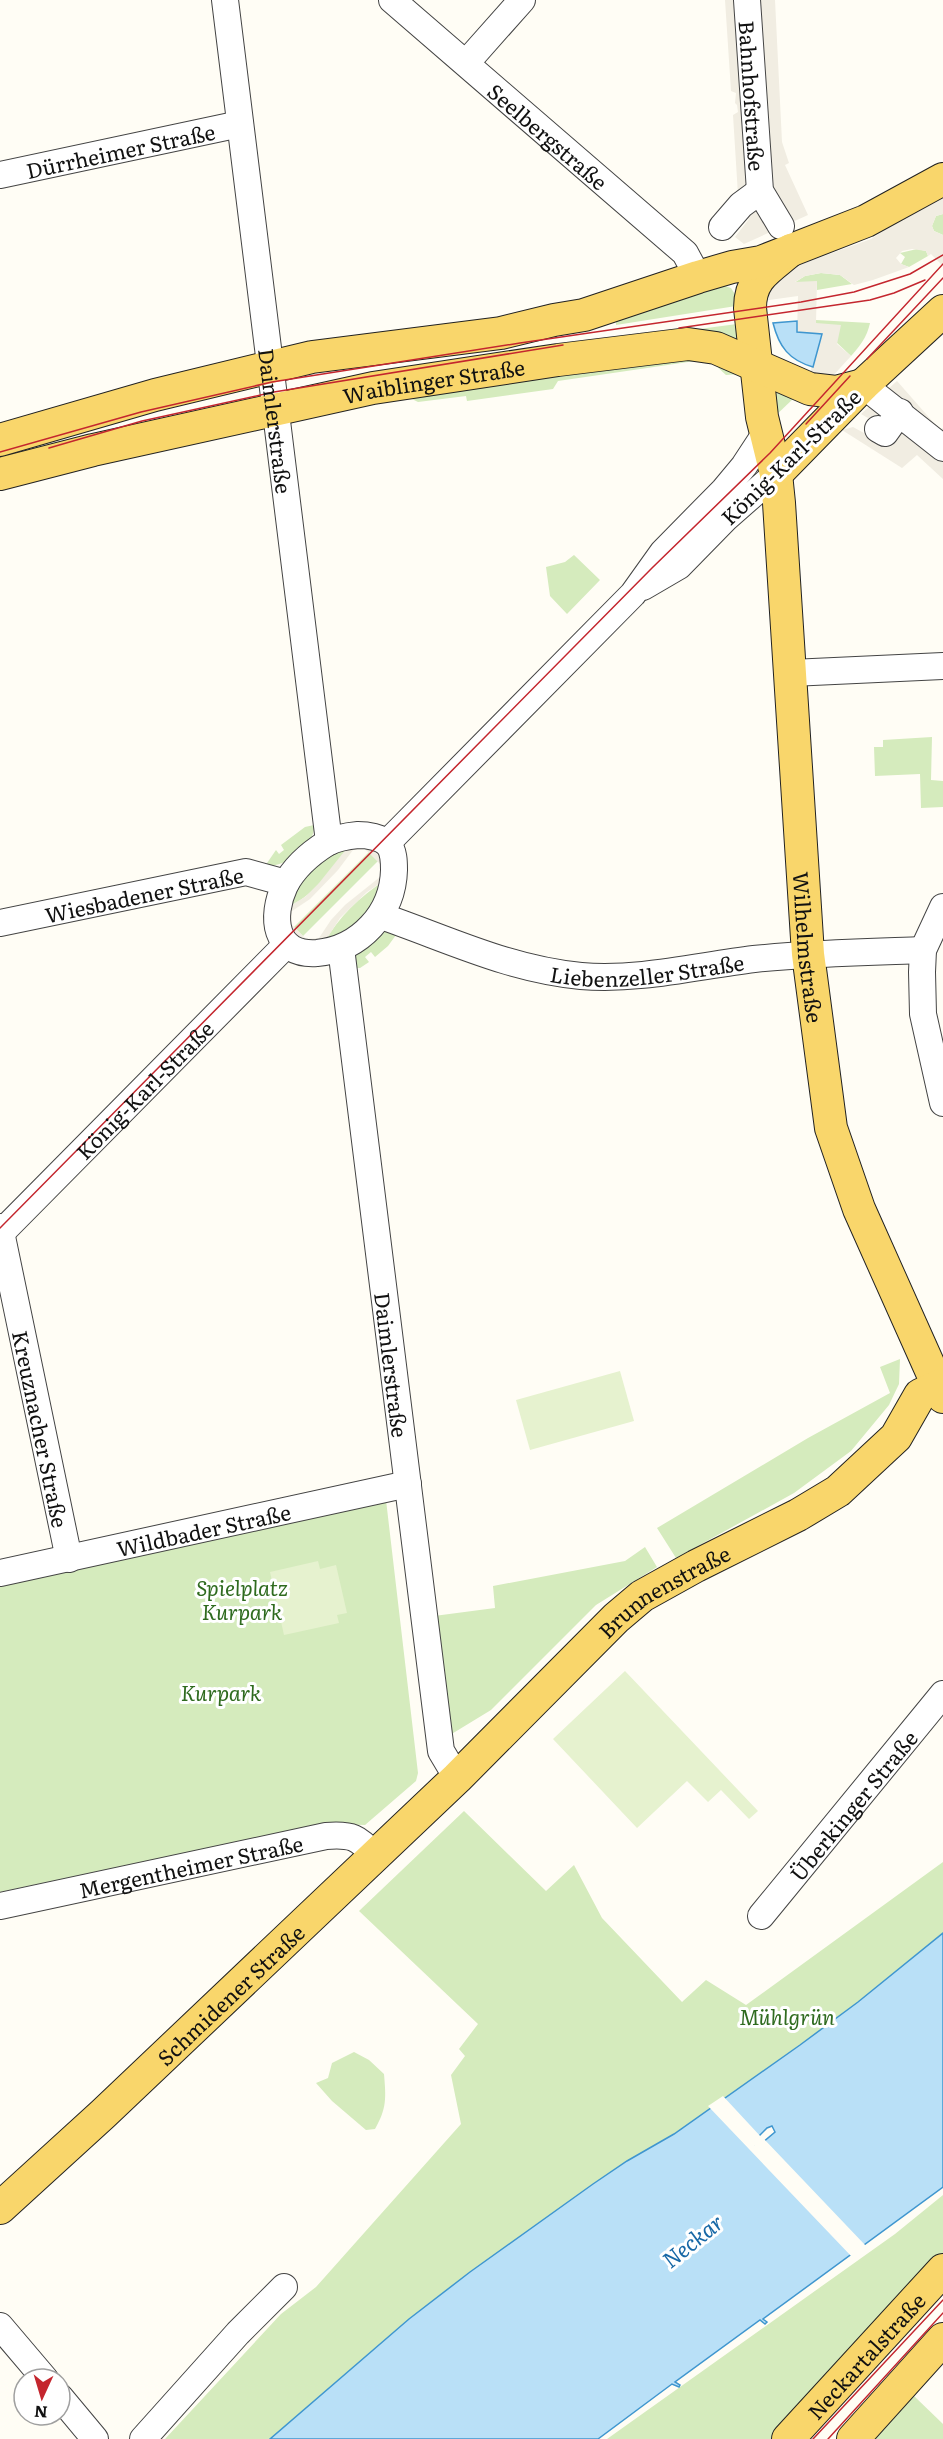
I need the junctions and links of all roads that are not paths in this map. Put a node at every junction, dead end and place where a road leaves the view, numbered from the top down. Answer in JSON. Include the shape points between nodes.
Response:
{"nodes":[{"id":1,"x":225,"y":0,"type":"edge"},
{"id":2,"x":392,"y":0,"type":"edge"},
{"id":3,"x":522,"y":0,"type":"edge"},
{"id":4,"x":747,"y":0,"type":"edge"},
{"id":5,"x":467,"y":62,"type":"junction"},
{"id":6,"x":240,"y":124,"type":"junction"},
{"id":7,"x":0,"y":175,"type":"edge"},
{"id":8,"x":943,"y":179,"type":"edge"},
{"id":9,"x":786,"y":238,"type":"junction"},
{"id":10,"x":698,"y":278,"type":"junction"},
{"id":11,"x":943,"y":311,"type":"edge"},
{"id":12,"x":932,"y":334,"type":"edge"},
{"id":13,"x":757,"y":365,"type":"junction"},
{"id":14,"x":271,"y":367,"type":"junction"},
{"id":15,"x":863,"y":385,"type":"junction"},
{"id":16,"x":276,"y":408,"type":"junction"},
{"id":17,"x":900,"y":412,"type":"junction"},
{"id":18,"x":879,"y":432,"type":"dead end"},
{"id":19,"x":765,"y":434,"type":"junction"},
{"id":20,"x":0,"y":440,"type":"edge"},
{"id":21,"x":943,"y":448,"type":"edge"},
{"id":22,"x":0,"y":474,"type":"edge"},
{"id":23,"x":776,"y":474,"type":"junction"},
{"id":24,"x":633,"y":594,"type":"junction"},
{"id":25,"x":943,"y":666,"type":"edge"},
{"id":26,"x":790,"y":673,"type":"junction"},
{"id":27,"x":329,"y":842,"type":"junction"},
{"id":28,"x":387,"y":843,"type":"junction"},
{"id":29,"x":286,"y":884,"type":"junction"},
{"id":30,"x":943,"y":906,"type":"edge"},
{"id":31,"x":381,"y":916,"type":"junction"},
{"id":32,"x":0,"y":923,"type":"edge"},
{"id":33,"x":286,"y":945,"type":"junction"},
{"id":34,"x":341,"y":948,"type":"junction"},
{"id":35,"x":922,"y":950,"type":"junction"},
{"id":36,"x":808,"y":954,"type":"junction"},
{"id":37,"x":939,"y":1070,"type":"edge"},
{"id":38,"x":943,"y":1103,"type":"edge"},
{"id":39,"x":0,"y":1231,"type":"edge"},
{"id":40,"x":941,"y":1389,"type":"edge"},
{"id":41,"x":943,"y":1416,"type":"edge"},
{"id":42,"x":896,"y":1437,"type":"junction"},
{"id":43,"x":408,"y":1484,"type":"junction"},
{"id":44,"x":69,"y":1559,"type":"junction"},
{"id":45,"x":0,"y":1573,"type":"edge"},
{"id":46,"x":943,"y":1694,"type":"edge"},
{"id":47,"x":457,"y":1779,"type":"junction"},
{"id":48,"x":375,"y":1856,"type":"junction"},
{"id":49,"x":0,"y":1906,"type":"edge"},
{"id":50,"x":761,"y":1916,"type":"dead end"},
{"id":51,"x":0,"y":2208,"type":"edge"},
{"id":52,"x":943,"y":2270,"type":"edge"},
{"id":53,"x":284,"y":2287,"type":"dead end"},
{"id":54,"x":0,"y":2326,"type":"edge"},
{"id":55,"x":943,"y":2339,"type":"edge"},
{"id":56,"x":35,"y":2367,"type":"edge"},
{"id":57,"x":72,"y":2411,"type":"edge"},
{"id":58,"x":95,"y":2439,"type":"edge"},
{"id":59,"x":143,"y":2439,"type":"edge"},
{"id":60,"x":788,"y":2439,"type":"edge"},
{"id":61,"x":853,"y":2439,"type":"edge"}],
"edges":[{"from":1,"to":6,"type":"street","name":"Daimlerstraße"},
{"from":2,"to":5,"type":"street","name":"Seelbergstraße"},
{"from":3,"to":5,"type":"street"},
{"from":4,"to":9,"type":"street","name":"Bahnhofstraße","via":[[742,210]]},
{"from":5,"to":10,"type":"street","name":"Seelbergstraße","via":[[685,253]]},
{"from":6,"to":7,"type":"street","name":"Dürrheimer Straße"},
{"from":6,"to":14,"type":"street","name":"Daimlerstraße"},
{"from":8,"to":9,"type":"main road","via":[[866,221]]},
{"from":9,"to":10,"type":"main road","name":"Waiblinger Straße","via":[[761,262]]},
{"from":9,"to":13,"type":"main road","name":"Wilhelmstraße","via":[[750,293]]},
{"from":10,"to":14,"type":"main road","name":"Waiblinger Straße","via":[[584,315],[501,333],[312,357]]},
{"from":11,"to":12,"type":"main road","name":"König-Karl-Straße"},
{"from":12,"to":15,"type":"main road","name":"König-Karl-Straße"},
{"from":13,"to":15,"type":"main road","name":"Waiblinger Straße","via":[[810,389],[836,392]]},
{"from":13,"to":16,"type":"main road","name":"Waiblinger Straße","via":[[716,348],[688,344],[426,379]]},
{"from":13,"to":19,"type":"main road","name":"Wilhelmstraße"},
{"from":14,"to":16,"type":"street","name":"Daimlerstraße"},
{"from":14,"to":20,"type":"main road","name":"Waiblinger Straße","via":[[155,395]]},
{"from":15,"to":17,"type":"street"},
{"from":15,"to":23,"type":"main road","name":"König-Karl-Straße"},
{"from":16,"to":22,"type":"main road","name":"Waiblinger Straße"},
{"from":16,"to":27,"type":"street","name":"Daimlerstraße"},
{"from":17,"to":18,"type":"street"},
{"from":17,"to":21,"type":"street"},
{"from":19,"to":23,"type":"main road","name":"Wilhelmstraße"},
{"from":19,"to":24,"type":"street","name":"König-Karl-Straße","via":[[724,490],[663,552]]},
{"from":23,"to":24,"type":"street","name":"König-Karl-Straße","via":[[679,566]]},
{"from":23,"to":26,"type":"main road","name":"Wilhelmstraße"},
{"from":24,"to":28,"type":"street","name":"König-Karl-Straße"},
{"from":25,"to":26,"type":"street"},
{"from":26,"to":36,"type":"main road","name":"Wilhelmstraße"},
{"from":27,"to":28,"type":"street","via":[[358,835]]},
{"from":27,"to":29,"type":"street","via":[[303,862]]},
{"from":28,"to":31,"type":"street","via":[[394,871],[392,889]]},
{"from":29,"to":32,"type":"street","name":"Wiesbadener Straße","via":[[246,872]]},
{"from":29,"to":33,"type":"street","via":[[277,927]]},
{"from":30,"to":35,"type":"street"},
{"from":31,"to":34,"type":"street"},
{"from":31,"to":36,"type":"street","name":"Liebenzeller Straße","via":[[515,965],[583,976],[622,976]]},
{"from":33,"to":34,"type":"street","via":[[303,953]]},
{"from":33,"to":39,"type":"street","name":"König-Karl-Straße"},
{"from":34,"to":43,"type":"street","name":"Daimlerstraße"},
{"from":35,"to":36,"type":"street","name":"Liebenzeller Straße"},
{"from":35,"to":37,"type":"street","via":[[923,1014]]},
{"from":36,"to":40,"type":"main road","name":"Wilhelmstraße","via":[[833,1138],[859,1209]]},
{"from":37,"to":38,"type":"street"},
{"from":39,"to":44,"type":"street","name":"Kreuznacher Straße"},
{"from":40,"to":42,"type":"main road","name":"Brunnenstraße","via":[[920,1395]]},
{"from":41,"to":42,"type":"main road","name":"Brunnenstraße"},
{"from":42,"to":47,"type":"main road","name":"Brunnenstraße","via":[[838,1491],[642,1596],[601,1631]]},
{"from":43,"to":44,"type":"street","name":"Wildbader Straße"},
{"from":43,"to":47,"type":"street","name":"Daimlerstraße","via":[[441,1751]]},
{"from":44,"to":45,"type":"street","name":"Wildbader Straße"},
{"from":46,"to":50,"type":"street","name":"Überkinger Straße"},
{"from":47,"to":48,"type":"main road","name":"Schmidener Straße"},
{"from":48,"to":49,"type":"street","name":"Mergentheimer Straße","via":[[357,1838],[344,1834],[326,1836]]},
{"from":48,"to":51,"type":"main road","name":"Schmidener Straße"},
{"from":52,"to":60,"type":"main road","name":"Neckartalstraße"},
{"from":53,"to":59,"type":"street"},
{"from":54,"to":56,"type":"street"},
{"from":55,"to":61,"type":"main road"},
{"from":57,"to":58,"type":"street"}]}
